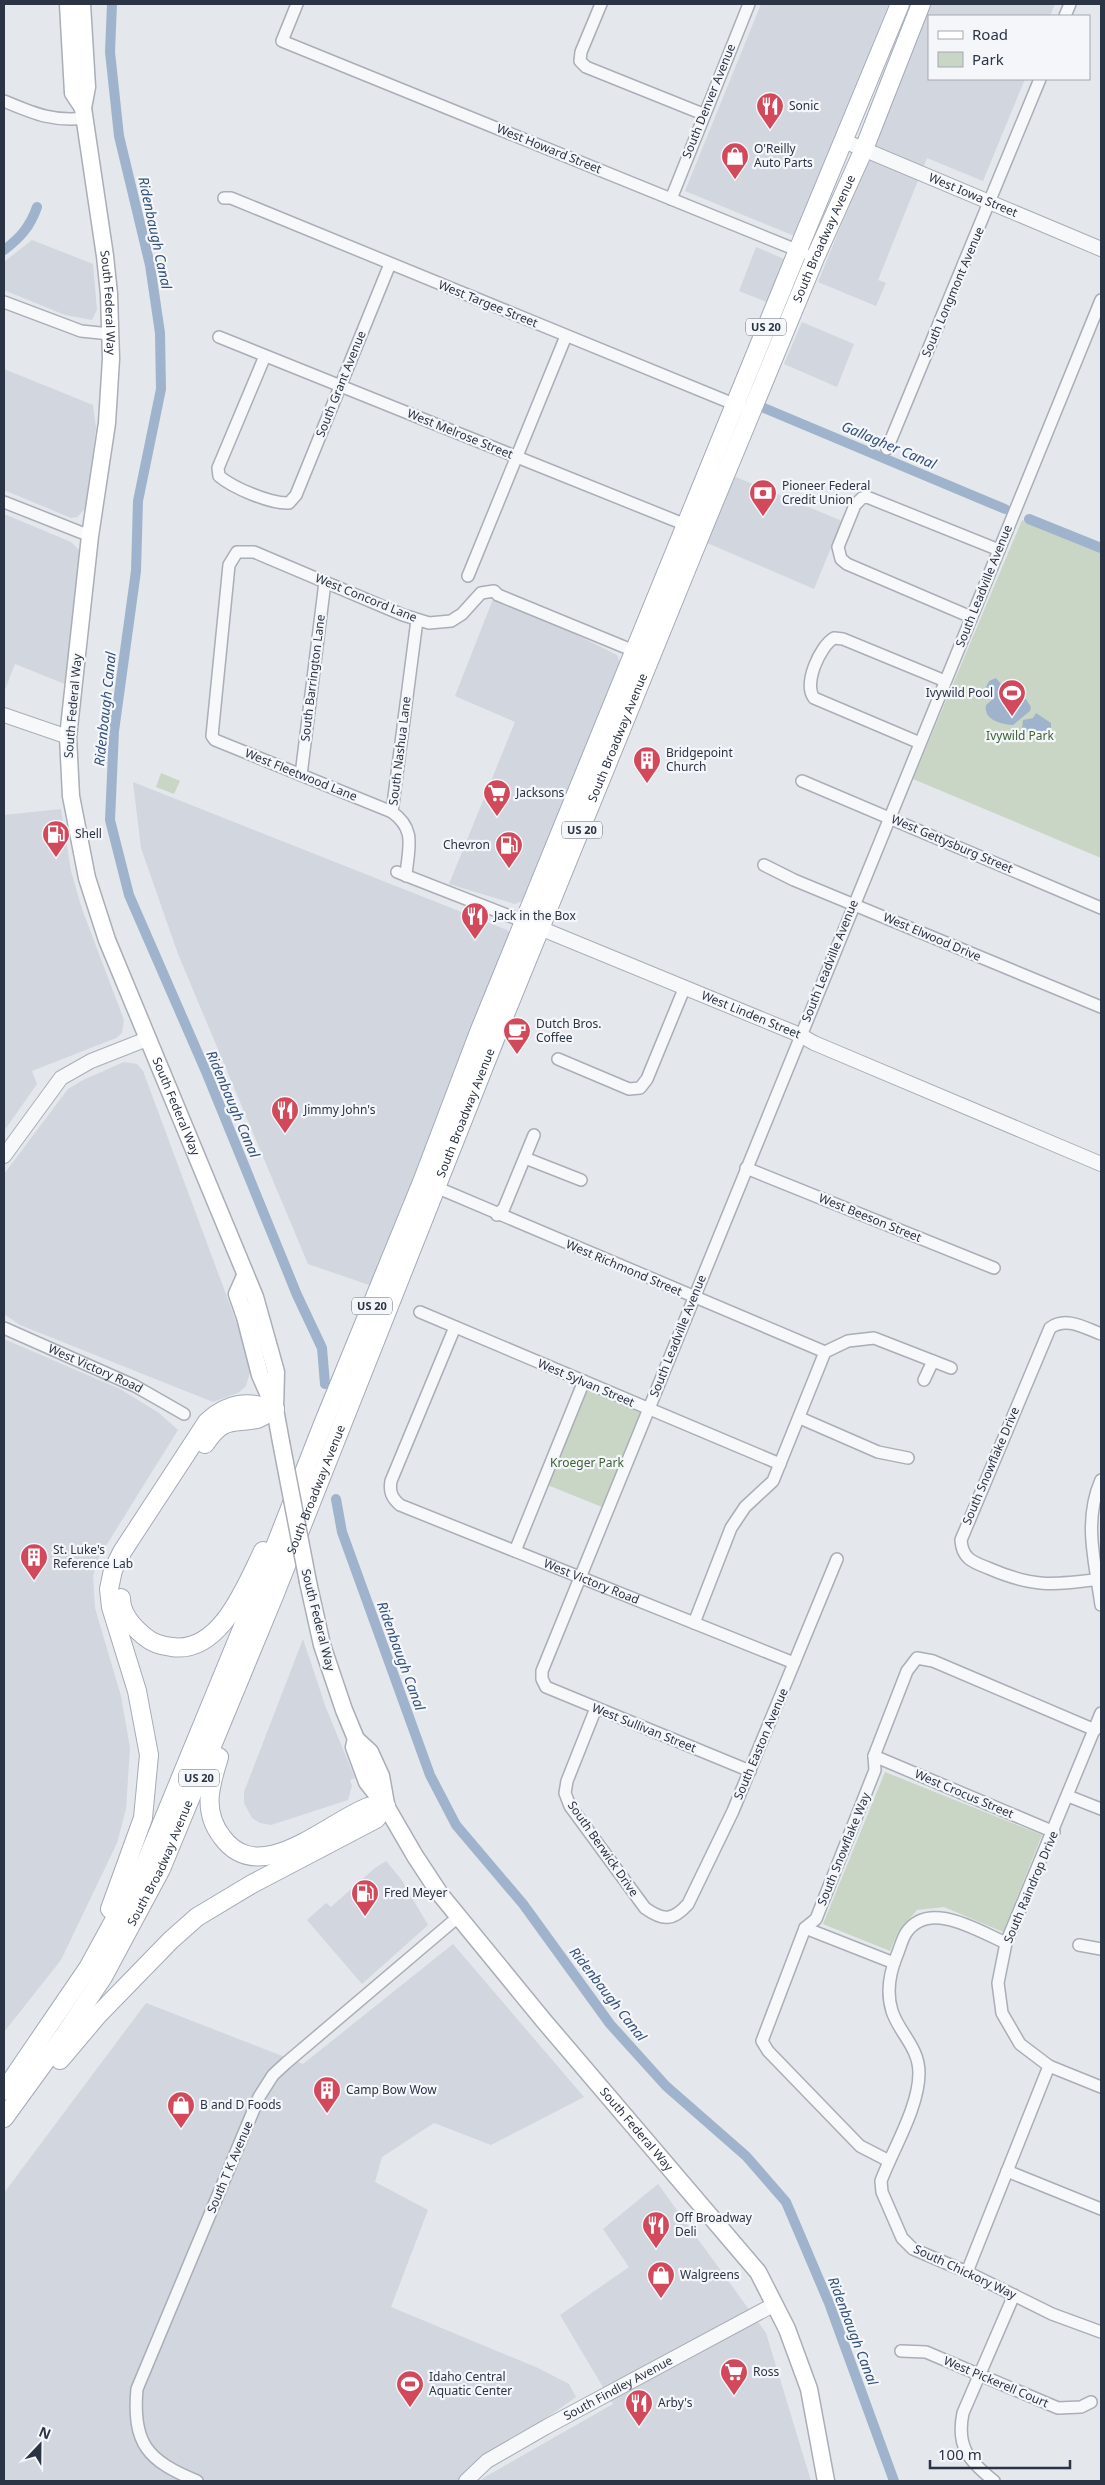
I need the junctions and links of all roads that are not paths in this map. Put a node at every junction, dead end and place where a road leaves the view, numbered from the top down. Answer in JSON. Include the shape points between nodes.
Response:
{"nodes":[{"id":1,"x":68,"y":4,"type":"edge"},
{"id":2,"x":82,"y":4,"type":"edge"},
{"id":3,"x":298,"y":4,"type":"edge"},
{"id":4,"x":601,"y":4,"type":"edge"},
{"id":5,"x":749,"y":4,"type":"edge"},
{"id":6,"x":900,"y":4,"type":"edge"},
{"id":7,"x":922,"y":4,"type":"edge"},
{"id":8,"x":1040,"y":80,"type":"edge"},
{"id":9,"x":4,"y":101,"type":"edge"},
{"id":10,"x":84,"y":113,"type":"junction"},
{"id":11,"x":703,"y":114,"type":"junction"},
{"id":12,"x":844,"y":141,"type":"junction"},
{"id":13,"x":864,"y":149,"type":"junction"},
{"id":14,"x":224,"y":198,"type":"dead end"},
{"id":15,"x":670,"y":199,"type":"junction"},
{"id":16,"x":990,"y":202,"type":"junction"},
{"id":17,"x":1101,"y":249,"type":"edge"},
{"id":18,"x":798,"y":250,"type":"junction"},
{"id":19,"x":815,"y":258,"type":"junction"},
{"id":20,"x":390,"y":264,"type":"junction"},
{"id":21,"x":1101,"y":300,"type":"edge"},
{"id":22,"x":4,"y":302,"type":"edge"},
{"id":23,"x":110,"y":334,"type":"junction"},
{"id":24,"x":566,"y":336,"type":"junction"},
{"id":25,"x":219,"y":337,"type":"dead end"},
{"id":26,"x":265,"y":356,"type":"junction"},
{"id":27,"x":341,"y":386,"type":"junction"},
{"id":28,"x":735,"y":404,"type":"junction"},
{"id":29,"x":752,"y":411,"type":"junction"},
{"id":30,"x":887,"y":449,"type":"dead end"},
{"id":31,"x":517,"y":457,"type":"junction"},
{"id":32,"x":4,"y":502,"type":"edge"},
{"id":33,"x":694,"y":528,"type":"junction"},
{"id":34,"x":90,"y":536,"type":"junction"},
{"id":35,"x":999,"y":550,"type":"junction"},
{"id":36,"x":468,"y":576,"type":"dead end"},
{"id":37,"x":325,"y":582,"type":"junction"},
{"id":38,"x":971,"y":617,"type":"junction"},
{"id":39,"x":417,"y":620,"type":"junction"},
{"id":40,"x":644,"y":655,"type":"junction"},
{"id":41,"x":945,"y":682,"type":"junction"},
{"id":42,"x":4,"y":715,"type":"edge"},
{"id":43,"x":212,"y":736,"type":"joint"},
{"id":44,"x":68,"y":737,"type":"junction"},
{"id":45,"x":920,"y":743,"type":"junction"},
{"id":46,"x":300,"y":775,"type":"junction"},
{"id":47,"x":802,"y":781,"type":"dead end"},
{"id":48,"x":392,"y":812,"type":"junction"},
{"id":49,"x":889,"y":818,"type":"junction"},
{"id":50,"x":764,"y":865,"type":"dead end"},
{"id":51,"x":401,"y":874,"type":"joint"},
{"id":52,"x":854,"y":904,"type":"junction"},
{"id":53,"x":1101,"y":908,"type":"edge"},
{"id":54,"x":525,"y":922,"type":"junction"},
{"id":55,"x":542,"y":929,"type":"junction"},
{"id":56,"x":684,"y":989,"type":"junction"},
{"id":57,"x":1101,"y":1007,"type":"edge"},
{"id":58,"x":800,"y":1035,"type":"junction"},
{"id":59,"x":147,"y":1039,"type":"junction"},
{"id":60,"x":558,"y":1059,"type":"dead end"},
{"id":61,"x":534,"y":1135,"type":"dead end"},
{"id":62,"x":4,"y":1156,"type":"edge"},
{"id":63,"x":525,"y":1158,"type":"junction"},
{"id":64,"x":1101,"y":1164,"type":"edge"},
{"id":65,"x":746,"y":1168,"type":"junction"},
{"id":66,"x":581,"y":1180,"type":"dead end"},
{"id":67,"x":430,"y":1185,"type":"junction"},
{"id":68,"x":497,"y":1215,"type":"junction"},
{"id":69,"x":994,"y":1268,"type":"dead end"},
{"id":70,"x":694,"y":1297,"type":"junction"},
{"id":71,"x":420,"y":1312,"type":"dead end"},
{"id":72,"x":455,"y":1327,"type":"junction"},
{"id":73,"x":4,"y":1328,"type":"edge"},
{"id":74,"x":1101,"y":1334,"type":"edge"},
{"id":75,"x":826,"y":1352,"type":"junction"},
{"id":76,"x":932,"y":1361,"type":"junction"},
{"id":77,"x":951,"y":1368,"type":"dead end"},
{"id":78,"x":924,"y":1380,"type":"dead end"},
{"id":79,"x":584,"y":1382,"type":"junction"},
{"id":80,"x":275,"y":1409,"type":"junction"},
{"id":81,"x":648,"y":1409,"type":"junction"},
{"id":82,"x":184,"y":1414,"type":"dead end"},
{"id":83,"x":800,"y":1418,"type":"junction"},
{"id":84,"x":908,"y":1458,"type":"dead end"},
{"id":85,"x":310,"y":1459,"type":"junction"},
{"id":86,"x":780,"y":1464,"type":"junction"},
{"id":87,"x":1101,"y":1480,"type":"edge"},
{"id":88,"x":515,"y":1551,"type":"junction"},
{"id":89,"x":837,"y":1559,"type":"dead end"},
{"id":90,"x":580,"y":1577,"type":"junction"},
{"id":91,"x":1099,"y":1579,"type":"edge"},
{"id":92,"x":1101,"y":1606,"type":"edge"},
{"id":93,"x":694,"y":1623,"type":"junction"},
{"id":94,"x":794,"y":1663,"type":"junction"},
{"id":95,"x":542,"y":1679,"type":"joint"},
{"id":96,"x":238,"y":1684,"type":"junction"},
{"id":97,"x":596,"y":1708,"type":"junction"},
{"id":98,"x":1101,"y":1713,"type":"edge"},
{"id":99,"x":1095,"y":1730,"type":"junction"},
{"id":100,"x":874,"y":1756,"type":"junction"},
{"id":101,"x":750,"y":1771,"type":"junction"},
{"id":102,"x":1068,"y":1796,"type":"junction"},
{"id":103,"x":386,"y":1806,"type":"junction"},
{"id":104,"x":1101,"y":1809,"type":"edge"},
{"id":105,"x":1054,"y":1832,"type":"junction"},
{"id":106,"x":458,"y":1918,"type":"junction"},
{"id":107,"x":668,"y":1918,"type":"joint"},
{"id":108,"x":805,"y":1928,"type":"junction"},
{"id":109,"x":1006,"y":1942,"type":"junction"},
{"id":110,"x":1078,"y":1945,"type":"dead end"},
{"id":111,"x":1101,"y":1949,"type":"edge"},
{"id":112,"x":894,"y":1963,"type":"junction"},
{"id":113,"x":88,"y":1968,"type":"junction"},
{"id":114,"x":1049,"y":2066,"type":"junction"},
{"id":115,"x":1101,"y":2088,"type":"edge"},
{"id":116,"x":4,"y":2091,"type":"edge"},
{"id":117,"x":20,"y":2099,"type":"junction"},
{"id":118,"x":4,"y":2118,"type":"edge"},
{"id":119,"x":889,"y":2161,"type":"junction"},
{"id":120,"x":1007,"y":2171,"type":"junction"},
{"id":121,"x":1101,"y":2209,"type":"edge"},
{"id":122,"x":966,"y":2272,"type":"junction"},
{"id":123,"x":1014,"y":2295,"type":"junction"},
{"id":124,"x":775,"y":2304,"type":"junction"},
{"id":125,"x":1101,"y":2332,"type":"edge"},
{"id":126,"x":901,"y":2352,"type":"dead end"},
{"id":127,"x":980,"y":2375,"type":"junction"},
{"id":128,"x":1091,"y":2402,"type":"dead end"},
{"id":129,"x":196,"y":2481,"type":"edge"},
{"id":130,"x":466,"y":2481,"type":"edge"},
{"id":131,"x":826,"y":2481,"type":"edge"},
{"id":132,"x":994,"y":2481,"type":"edge"}],
"edges":[{"from":1,"to":10,"type":"main road","name":"South Federal Way","via":[[73,93]]},
{"from":2,"to":10,"type":"main road","name":"South Federal Way","via":[[87,87]]},
{"from":3,"to":15,"type":"street","name":"West Howard Street","via":[[282,41]]},
{"from":4,"to":11,"type":"street","via":[[580,61],[586,67]]},
{"from":5,"to":11,"type":"street","name":"South Denver Avenue"},
{"from":6,"to":12,"type":"main road","name":"South Broadway Avenue","number":"US 20"},
{"from":7,"to":13,"type":"main road","name":"South Broadway Avenue","number":"US 20"},
{"from":8,"to":16,"type":"street","name":"South Longmont Avenue"},
{"from":9,"to":10,"type":"street","via":[[50,119],[67,120]]},
{"from":10,"to":23,"type":"main road","name":"South Federal Way","via":[[102,230]]},
{"from":11,"to":15,"type":"street","name":"South Denver Avenue"},
{"from":12,"to":13,"type":"street","name":"West Iowa Street"},
{"from":12,"to":18,"type":"main road","name":"South Broadway Avenue","number":"US 20"},
{"from":13,"to":16,"type":"street","name":"West Iowa Street"},
{"from":13,"to":19,"type":"main road","name":"South Broadway Avenue","number":"US 20"},
{"from":14,"to":20,"type":"street","name":"West Targee Street","via":[[231,198]]},
{"from":15,"to":18,"type":"street","name":"West Howard Street"},
{"from":16,"to":17,"type":"street","name":"West Iowa Street"},
{"from":16,"to":30,"type":"street","name":"South Longmont Avenue"},
{"from":18,"to":19,"type":"street","name":"West Howard Street"},
{"from":18,"to":28,"type":"main road","name":"South Broadway Avenue","number":"US 20"},
{"from":19,"to":29,"type":"main road","name":"South Broadway Avenue","number":"US 20"},
{"from":20,"to":24,"type":"street","name":"West Targee Street"},
{"from":20,"to":27,"type":"street","name":"South Grant Avenue"},
{"from":21,"to":35,"type":"street","name":"South Leadville Avenue"},
{"from":22,"to":23,"type":"street","via":[[81,331]]},
{"from":23,"to":34,"type":"main road","name":"South Federal Way","via":[[107,423]]},
{"from":24,"to":28,"type":"street","name":"West Targee Street"},
{"from":24,"to":31,"type":"street"},
{"from":25,"to":26,"type":"street","name":"West Melrose Street"},
{"from":26,"to":27,"type":"street","name":"West Melrose Street"},
{"from":26,"to":27,"type":"street","name":"South Grant Avenue","via":[[218,468],[219,476],[226,482],[271,500],[289,503],[296,495]]},
{"from":27,"to":31,"type":"street","name":"West Melrose Street"},
{"from":28,"to":29,"type":"street","name":"West Targee Street"},
{"from":28,"to":33,"type":"main road","name":"South Broadway Avenue","number":"US 20"},
{"from":29,"to":33,"type":"main road","name":"South Broadway Avenue","number":"US 20"},
{"from":31,"to":33,"type":"street","name":"West Melrose Street"},
{"from":31,"to":36,"type":"street"},
{"from":32,"to":34,"type":"street"},
{"from":33,"to":40,"type":"main road","name":"South Broadway Avenue","number":"US 20"},
{"from":34,"to":44,"type":"main road","name":"South Federal Way"},
{"from":35,"to":38,"type":"street","name":"South Leadville Avenue"},
{"from":35,"to":38,"type":"street","via":[[874,497],[858,501],[847,524],[838,546],[838,553],[847,564]]},
{"from":37,"to":39,"type":"street","name":"West Concord Lane"},
{"from":37,"to":43,"type":"street","name":"West Concord Lane","via":[[254,552],[237,552],[229,565]]},
{"from":37,"to":46,"type":"street","name":"South Barrington Lane"},
{"from":38,"to":41,"type":"street","name":"South Leadville Avenue"},
{"from":39,"to":40,"type":"street","name":"West Concord Lane","via":[[429,623],[451,621],[481,593],[494,591]]},
{"from":39,"to":48,"type":"street","name":"South Nashua Lane"},
{"from":40,"to":54,"type":"main road","name":"South Broadway Avenue","number":"US 20"},
{"from":40,"to":55,"type":"main road","name":"South Broadway Avenue","number":"US 20"},
{"from":41,"to":45,"type":"street","name":"South Leadville Avenue"},
{"from":41,"to":45,"type":"street","via":[[843,639],[834,638],[820,654],[810,680],[811,695]]},
{"from":42,"to":44,"type":"street"},
{"from":43,"to":46,"type":"street","name":"West Fleetwood Lane"},
{"from":44,"to":59,"type":"main road","name":"South Federal Way","via":[[71,796],[87,878],[106,940]]},
{"from":45,"to":49,"type":"street","name":"South Leadville Avenue"},
{"from":46,"to":48,"type":"street","name":"West Fleetwood Lane"},
{"from":47,"to":49,"type":"street","name":"West Gettysburg Street"},
{"from":48,"to":51,"type":"street","name":"South Nashua Lane","via":[[409,829]]},
{"from":49,"to":52,"type":"street","name":"South Leadville Avenue"},
{"from":49,"to":53,"type":"street","name":"West Gettysburg Street"},
{"from":50,"to":52,"type":"street","name":"West Elwood Drive"},
{"from":51,"to":54,"type":"street","name":"West Linden Street"},
{"from":52,"to":57,"type":"street","name":"West Elwood Drive"},
{"from":52,"to":58,"type":"street","name":"South Leadville Avenue"},
{"from":54,"to":55,"type":"street","name":"West Linden Street"},
{"from":54,"to":67,"type":"main road","name":"South Broadway Avenue","number":"US 20","via":[[436,1142]]},
{"from":55,"to":56,"type":"street","name":"West Linden Street"},
{"from":55,"to":67,"type":"main road","name":"South Broadway Avenue","number":"US 20"},
{"from":56,"to":58,"type":"street","name":"West Linden Street"},
{"from":56,"to":60,"type":"street","via":[[640,1088],[629,1089]]},
{"from":58,"to":64,"type":"street","name":"West Linden Street"},
{"from":58,"to":65,"type":"street","name":"South Leadville Avenue"},
{"from":59,"to":62,"type":"street","via":[[91,1061],[61,1078]]},
{"from":59,"to":80,"type":"main road","name":"South Federal Way","via":[[255,1297],[276,1372]]},
{"from":61,"to":63,"type":"street"},
{"from":63,"to":66,"type":"street"},
{"from":63,"to":68,"type":"street","via":[[504,1208]]},
{"from":65,"to":69,"type":"street","name":"West Beeson Street"},
{"from":65,"to":70,"type":"street","name":"South Leadville Avenue"},
{"from":67,"to":68,"type":"street","name":"West Richmond Street"},
{"from":67,"to":85,"type":"main road","name":"South Broadway Avenue","number":"US 20"},
{"from":67,"to":96,"type":"main road","name":"South Broadway Avenue","number":"US 20"},
{"from":68,"to":70,"type":"street","name":"West Richmond Street"},
{"from":70,"to":75,"type":"street","name":"West Richmond Street"},
{"from":70,"to":81,"type":"street","name":"South Leadville Avenue"},
{"from":71,"to":72,"type":"street","name":"West Sylvan Street"},
{"from":72,"to":79,"type":"street","name":"West Sylvan Street"},
{"from":72,"to":88,"type":"street","name":"West Victory Road","via":[[391,1482],[391,1495],[400,1505]]},
{"from":73,"to":82,"type":"street","name":"West Victory Road","via":[[135,1386]]},
{"from":74,"to":91,"type":"street","name":"South Snowflake Drive","via":[[1065,1322],[1050,1328],[961,1540],[961,1549],[969,1560],[1009,1578],[1031,1584]]},
{"from":75,"to":76,"type":"street","via":[[848,1341],[874,1338]]},
{"from":75,"to":83,"type":"street"},
{"from":76,"to":77,"type":"street"},
{"from":76,"to":78,"type":"street"},
{"from":79,"to":81,"type":"street","name":"West Sylvan Street"},
{"from":79,"to":88,"type":"street"},
{"from":80,"to":85,"type":"main road","via":[[258,1419],[238,1420],[215,1430],[129,1560],[123,1574],[121,1603],[125,1616],[136,1629],[148,1640],[179,1648],[193,1646],[214,1634],[234,1607]]},
{"from":80,"to":103,"type":"main road","name":"South Federal Way","bridge":true,"via":[[322,1644],[356,1739],[370,1752],[381,1776]]},
{"from":80,"to":113,"type":"main road","via":[[255,1403],[243,1404],[219,1412],[207,1422],[113,1570],[109,1589],[111,1607],[137,1691],[149,1754],[143,1818]]},
{"from":81,"to":86,"type":"street","name":"West Sylvan Street"},
{"from":81,"to":90,"type":"street","name":"South Leadville Avenue"},
{"from":83,"to":84,"type":"street","via":[[878,1452]]},
{"from":83,"to":86,"type":"street"},
{"from":85,"to":113,"type":"main road","name":"South Broadway Avenue","number":"US 20","via":[[146,1862]]},
{"from":86,"to":93,"type":"street","via":[[773,1481],[745,1507],[732,1528]]},
{"from":87,"to":91,"type":"street","via":[[1091,1511]]},
{"from":88,"to":90,"type":"street","name":"West Victory Road"},
{"from":89,"to":94,"type":"street","name":"South Easton Avenue"},
{"from":90,"to":93,"type":"street","name":"West Victory Road"},
{"from":90,"to":95,"type":"street","name":"South Leadville Avenue","via":[[542,1670]]},
{"from":91,"to":92,"type":"street"},
{"from":93,"to":94,"type":"street","name":"West Victory Road"},
{"from":94,"to":101,"type":"street","name":"South Easton Avenue"},
{"from":95,"to":97,"type":"street","name":"West Sullivan Street","via":[[546,1687]]},
{"from":96,"to":103,"type":"main road","via":[[233,1713],[210,1786],[209,1810],[215,1828],[226,1842],[240,1852],[258,1856],[277,1854],[294,1848],[369,1806]]},
{"from":96,"to":117,"type":"main road","name":"South Broadway Avenue","number":"US 20","via":[[161,1869],[103,1976]]},
{"from":97,"to":101,"type":"street","name":"West Sullivan Street"},
{"from":97,"to":107,"type":"street","name":"South Berwick Drive","via":[[565,1793],[570,1806],[645,1908]]},
{"from":98,"to":99,"type":"street","name":"South Raindrop Drive"},
{"from":99,"to":100,"type":"street","name":"South Snowflake Way","via":[[933,1661],[917,1658],[907,1671]]},
{"from":99,"to":102,"type":"street","name":"South Raindrop Drive"},
{"from":100,"to":105,"type":"street","name":"West Crocus Street"},
{"from":100,"to":108,"type":"street","name":"South Snowflake Way","via":[[875,1770],[827,1893],[816,1919]]},
{"from":101,"to":107,"type":"street","name":"South Easton Avenue","via":[[688,1904],[681,1912]]},
{"from":102,"to":104,"type":"street"},
{"from":102,"to":105,"type":"street","name":"South Raindrop Drive"},
{"from":103,"to":106,"type":"main road","name":"South Federal Way","via":[[415,1856]]},
{"from":103,"to":117,"type":"main road","via":[[376,1819],[252,1884],[197,1917],[98,2015],[51,2070]]},
{"from":105,"to":109,"type":"street","name":"South Raindrop Drive"},
{"from":106,"to":124,"type":"main road","name":"South Federal Way","via":[[758,2272]]},
{"from":106,"to":129,"type":"street","name":"South T K Avenue","via":[[286,2063],[273,2075],[259,2097],[137,2389],[134,2414],[147,2451],[173,2471]]},
{"from":108,"to":112,"type":"street"},
{"from":108,"to":119,"type":"street","name":"South Snowflake Way","via":[[762,2041],[860,2146]]},
{"from":109,"to":112,"type":"street","name":"South Chickory Way","via":[[950,1919],[936,1917],[920,1920],[906,1933]]},
{"from":109,"to":114,"type":"street","name":"South Raindrop Drive","via":[[998,1983],[1002,2013],[1020,2044]]},
{"from":110,"to":111,"type":"street"},
{"from":112,"to":119,"type":"street","name":"South Chickory Way","via":[[889,1997],[892,2012],[910,2040],[919,2072],[912,2104]]},
{"from":113,"to":116,"type":"main road","name":"South Broadway Avenue","number":"US 20"},
{"from":114,"to":115,"type":"street","name":"South Raindrop Drive"},
{"from":114,"to":120,"type":"street"},
{"from":117,"to":118,"type":"main road","name":"South Broadway Avenue","number":"US 20"},
{"from":119,"to":122,"type":"street","name":"South Chickory Way","via":[[881,2187],[902,2238],[912,2249]]},
{"from":120,"to":121,"type":"street"},
{"from":120,"to":122,"type":"street"},
{"from":122,"to":123,"type":"street","name":"South Chickory Way"},
{"from":123,"to":125,"type":"street","name":"South Chickory Way","via":[[1052,2314]]},
{"from":123,"to":127,"type":"street"},
{"from":124,"to":130,"type":"street","name":"South Findley Avenue","via":[[546,2428],[487,2462]]},
{"from":124,"to":131,"type":"main road","name":"South Federal Way","via":[[809,2389]]},
{"from":126,"to":127,"type":"street","name":"West Pickerell Court","via":[[926,2352]]},
{"from":127,"to":128,"type":"street","name":"West Pickerell Court","via":[[1058,2408],[1081,2407]]},
{"from":127,"to":132,"type":"street","via":[[963,2414],[960,2436],[969,2458]]}]}
